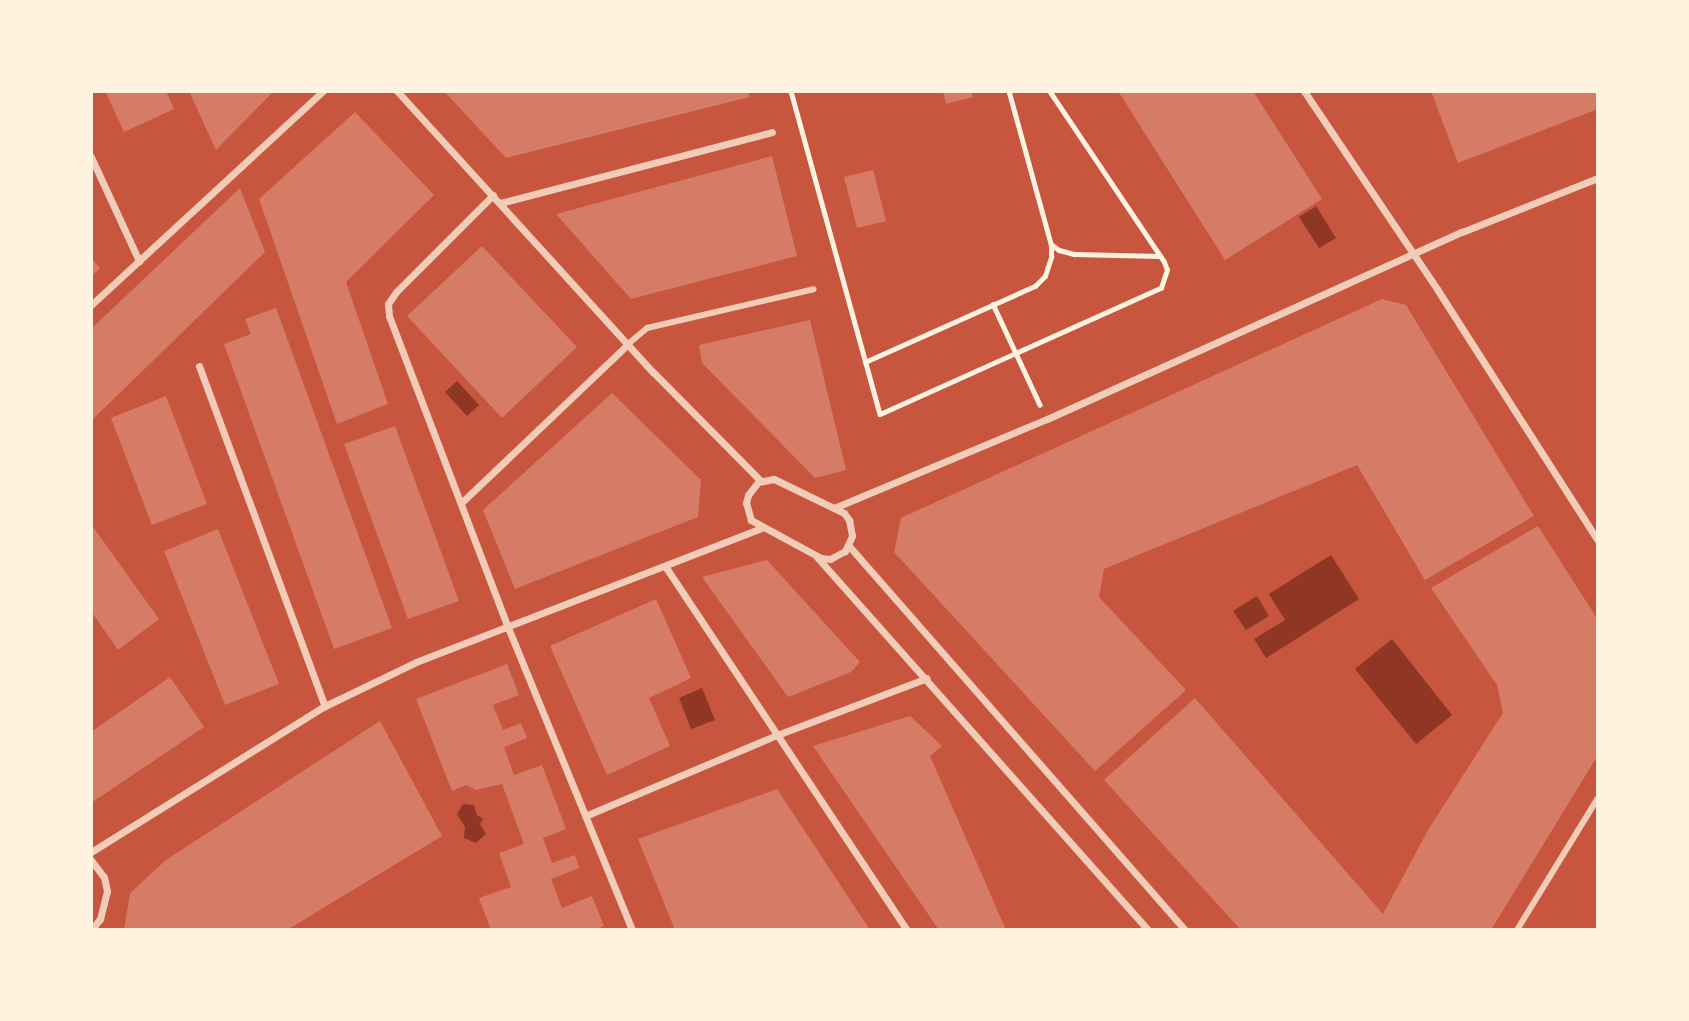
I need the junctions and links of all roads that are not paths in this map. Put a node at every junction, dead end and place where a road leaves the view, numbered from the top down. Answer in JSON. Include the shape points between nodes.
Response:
{"nodes":[{"id":1,"x":323,"y":91,"type":"edge"},
{"id":2,"x":397,"y":91,"type":"edge"},
{"id":3,"x":1304,"y":91,"type":"edge"},
{"id":4,"x":772,"y":132,"type":"dead end"},
{"id":5,"x":91,"y":157,"type":"edge"},
{"id":6,"x":1598,"y":178,"type":"edge"},
{"id":7,"x":493,"y":195,"type":"junction"},
{"id":8,"x":500,"y":203,"type":"junction"},
{"id":9,"x":1414,"y":254,"type":"junction"},
{"id":10,"x":139,"y":261,"type":"junction"},
{"id":11,"x":814,"y":289,"type":"dead end"},
{"id":12,"x":91,"y":305,"type":"edge"},
{"id":13,"x":628,"y":344,"type":"junction"},
{"id":14,"x":199,"y":366,"type":"dead end"},
{"id":15,"x":761,"y":481,"type":"junction"},
{"id":16,"x":461,"y":503,"type":"junction"},
{"id":17,"x":834,"y":508,"type":"junction"},
{"id":18,"x":761,"y":528,"type":"junction"},
{"id":19,"x":1598,"y":541,"type":"edge"},
{"id":20,"x":849,"y":546,"type":"junction"},
{"id":21,"x":816,"y":556,"type":"junction"},
{"id":22,"x":665,"y":566,"type":"junction"},
{"id":23,"x":507,"y":625,"type":"junction"},
{"id":24,"x":927,"y":678,"type":"junction"},
{"id":25,"x":325,"y":706,"type":"junction"},
{"id":26,"x":777,"y":735,"type":"junction"},
{"id":27,"x":1598,"y":798,"type":"edge"},
{"id":28,"x":585,"y":816,"type":"junction"},
{"id":29,"x":91,"y":852,"type":"edge"},
{"id":30,"x":91,"y":860,"type":"edge"},
{"id":31,"x":91,"y":930,"type":"edge"},
{"id":32,"x":632,"y":930,"type":"edge"},
{"id":33,"x":907,"y":930,"type":"edge"},
{"id":34,"x":1148,"y":930,"type":"edge"},
{"id":35,"x":1185,"y":930,"type":"edge"},
{"id":36,"x":1517,"y":930,"type":"edge"}],
"edges":[{"from":1,"to":10,"type":"street"},
{"from":2,"to":7,"type":"street"},
{"from":3,"to":9,"type":"street"},
{"from":4,"to":8,"type":"street"},
{"from":5,"to":10,"type":"street"},
{"from":6,"to":9,"type":"street"},
{"from":7,"to":8,"type":"street"},
{"from":7,"to":16,"type":"street","via":[[388,304]]},
{"from":8,"to":13,"type":"street"},
{"from":9,"to":17,"type":"street","via":[[1047,419]]},
{"from":9,"to":19,"type":"street"},
{"from":10,"to":12,"type":"street"},
{"from":11,"to":13,"type":"street","via":[[647,328]]},
{"from":13,"to":15,"type":"street"},
{"from":13,"to":16,"type":"street"},
{"from":14,"to":25,"type":"street"},
{"from":15,"to":17,"type":"street","via":[[782,481]]},
{"from":15,"to":18,"type":"street","via":[[746,503],[751,520]]},
{"from":16,"to":23,"type":"street"},
{"from":17,"to":20,"type":"street","via":[[849,520]]},
{"from":18,"to":21,"type":"street"},
{"from":18,"to":22,"type":"street"},
{"from":20,"to":21,"type":"street","via":[[830,559]]},
{"from":20,"to":35,"type":"street"},
{"from":21,"to":24,"type":"street"},
{"from":22,"to":23,"type":"street"},
{"from":22,"to":26,"type":"street"},
{"from":23,"to":25,"type":"street"},
{"from":23,"to":28,"type":"street"},
{"from":24,"to":26,"type":"street"},
{"from":24,"to":34,"type":"street"},
{"from":25,"to":29,"type":"street"},
{"from":26,"to":28,"type":"street"},
{"from":26,"to":33,"type":"street"},
{"from":27,"to":36,"type":"street"},
{"from":28,"to":32,"type":"street"},
{"from":30,"to":31,"type":"street","via":[[104,877],[107,891],[103,912]]}]}
